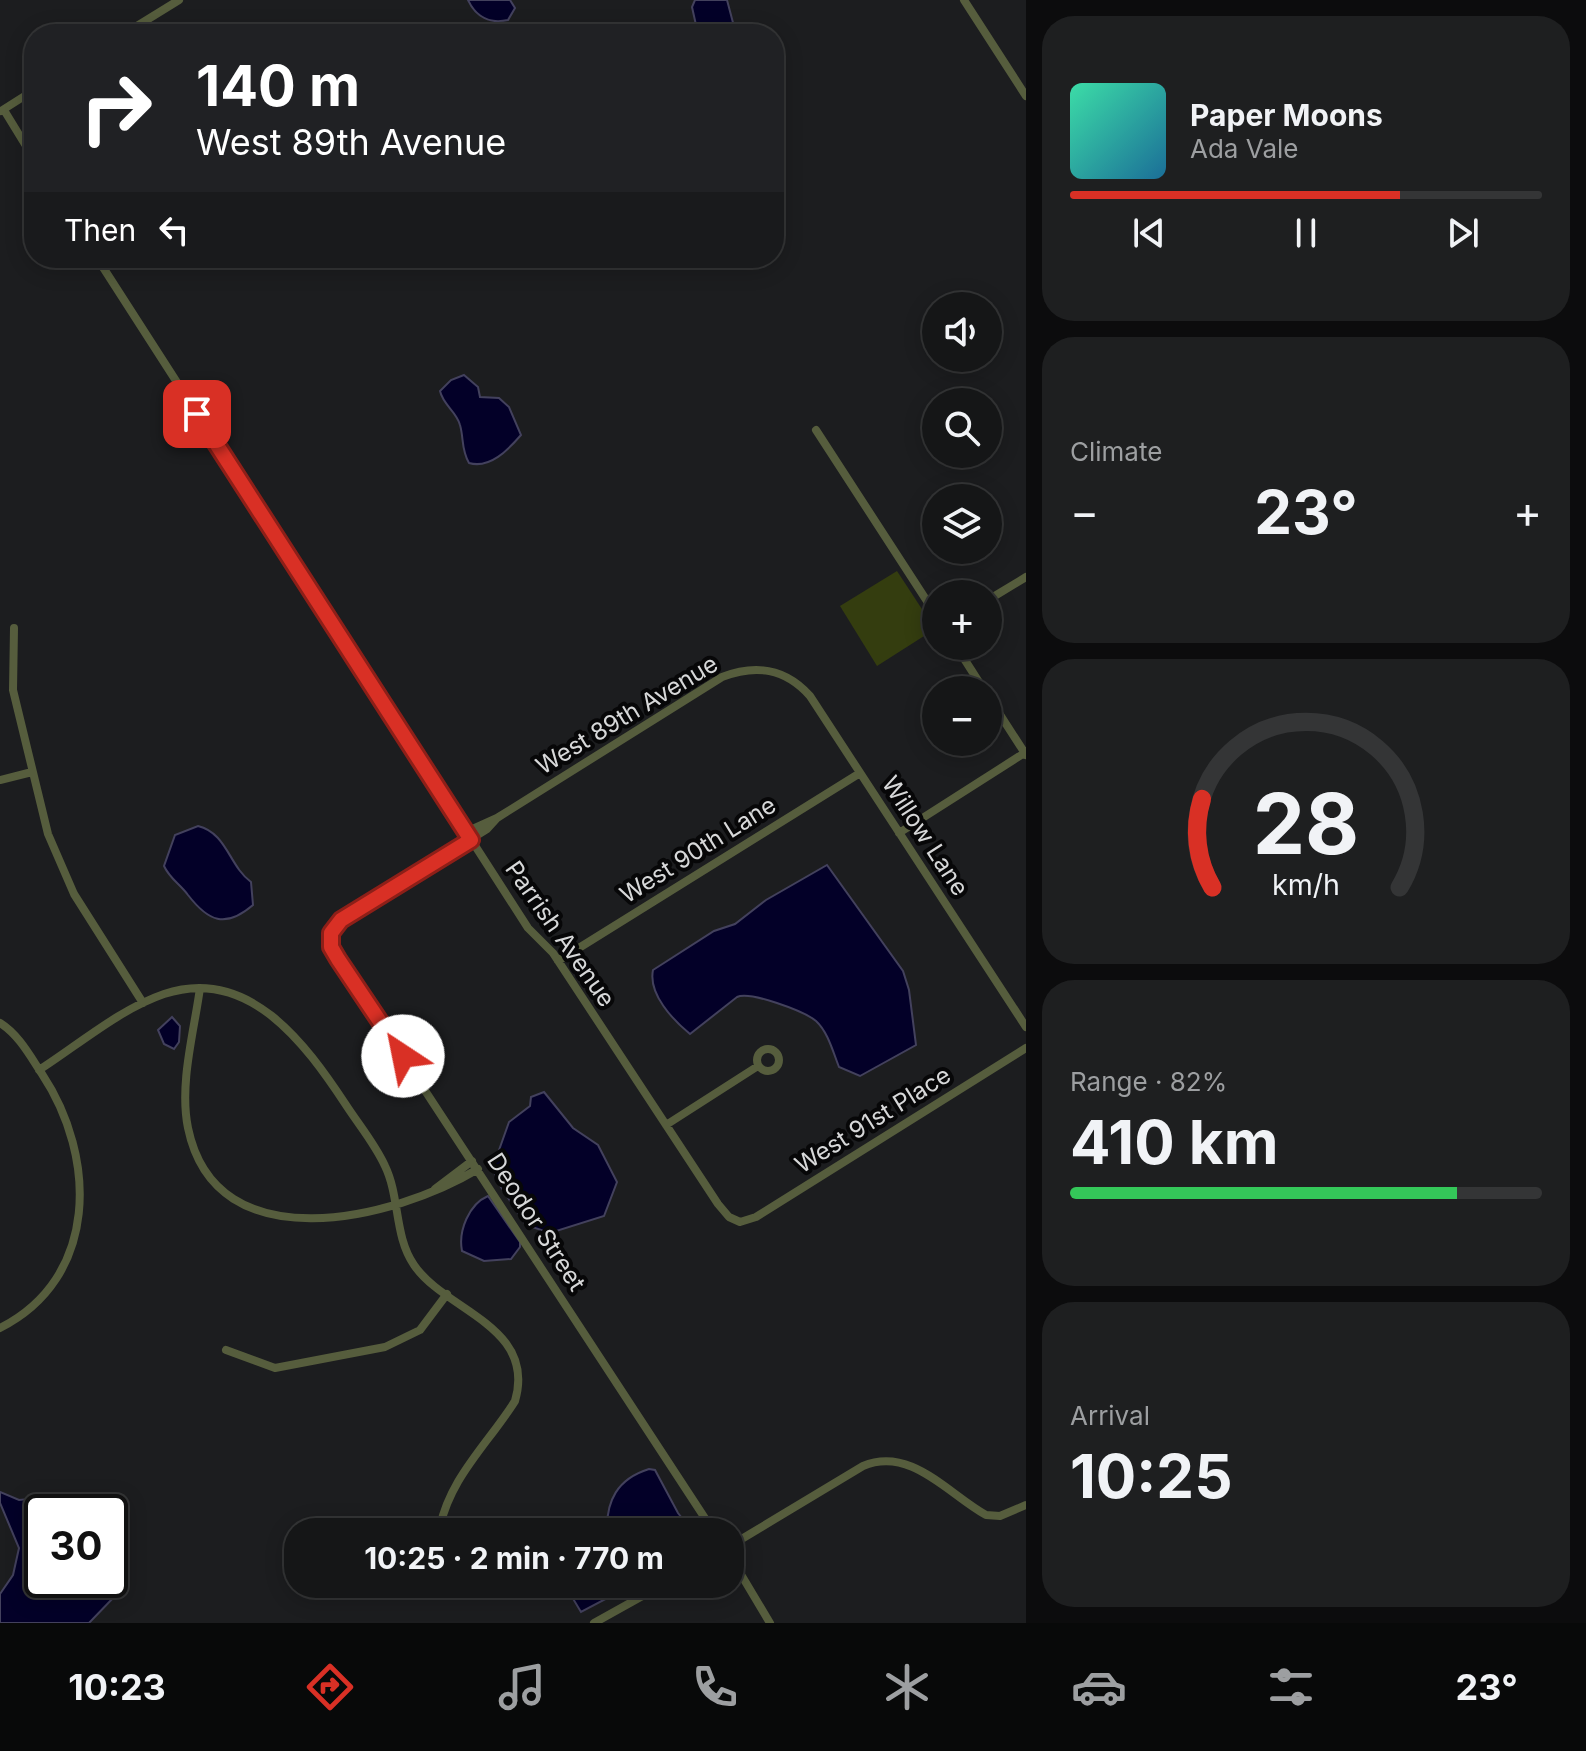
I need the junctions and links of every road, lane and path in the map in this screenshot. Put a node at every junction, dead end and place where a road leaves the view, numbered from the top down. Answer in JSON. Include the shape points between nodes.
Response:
{"nodes":[{"id":1,"x":179,"y":0,"type":"edge"},
{"id":2,"x":964,"y":0,"type":"edge"},
{"id":3,"x":140,"y":24,"type":"edge"},
{"id":4,"x":1026,"y":96,"type":"edge"},
{"id":5,"x":24,"y":97,"type":"edge"},
{"id":6,"x":2,"y":111,"type":"edge"},
{"id":7,"x":24,"y":144,"type":"edge"},
{"id":8,"x":103,"y":268,"type":"edge"},
{"id":9,"x":816,"y":430,"type":"dead end"},
{"id":10,"x":1026,"y":577,"type":"edge"},
{"id":11,"x":1002,"y":592,"type":"edge"},
{"id":12,"x":922,"y":593,"type":"edge"},
{"id":13,"x":14,"y":628,"type":"dead end"},
{"id":14,"x":784,"y":674,"type":"joint"},
{"id":15,"x":1002,"y":717,"type":"edge"},
{"id":16,"x":1026,"y":753,"type":"edge"},
{"id":17,"x":32,"y":772,"type":"junction"},
{"id":18,"x":860,"y":773,"type":"junction"},
{"id":19,"x":0,"y":780,"type":"edge"},
{"id":20,"x":899,"y":833,"type":"junction"},
{"id":21,"x":468,"y":836,"type":"junction"},
{"id":22,"x":331,"y":933,"type":"joint"},
{"id":23,"x":558,"y":961,"type":"junction"},
{"id":24,"x":200,"y":988,"type":"junction"},
{"id":25,"x":143,"y":1003,"type":"junction"},
{"id":26,"x":0,"y":1023,"type":"edge"},
{"id":27,"x":1026,"y":1027,"type":"edge"},
{"id":28,"x":1026,"y":1048,"type":"edge"},
{"id":29,"x":758,"y":1066,"type":"dead end"},
{"id":30,"x":39,"y":1070,"type":"junction"},
{"id":31,"x":666,"y":1125,"type":"junction"},
{"id":32,"x":475,"y":1165,"type":"junction"},
{"id":33,"x":395,"y":1204,"type":"junction"},
{"id":34,"x":740,"y":1222,"type":"joint"},
{"id":35,"x":447,"y":1294,"type":"junction"},
{"id":36,"x":0,"y":1328,"type":"edge"},
{"id":37,"x":226,"y":1350,"type":"dead end"},
{"id":38,"x":1026,"y":1505,"type":"edge"},
{"id":39,"x":443,"y":1518,"type":"edge"},
{"id":40,"x":705,"y":1518,"type":"edge"},
{"id":41,"x":744,"y":1538,"type":"edge"},
{"id":42,"x":744,"y":1579,"type":"edge"},
{"id":43,"x":639,"y":1598,"type":"edge"},
{"id":44,"x":594,"y":1623,"type":"edge"},
{"id":45,"x":770,"y":1623,"type":"edge"}],
"edges":[{"from":1,"to":3,"type":"street"},
{"from":2,"to":4,"type":"street"},
{"from":5,"to":6,"type":"street"},
{"from":6,"to":7,"type":"street"},
{"from":8,"to":21,"type":"street","name":"Parrish Avenue"},
{"from":9,"to":12,"type":"street"},
{"from":10,"to":11,"type":"street"},
{"from":13,"to":17,"type":"street","via":[[12,682]]},
{"from":14,"to":18,"type":"street","name":"Willow Lane","via":[[810,696]]},
{"from":14,"to":21,"type":"street","name":"West 89th Avenue","via":[[741,670],[722,677]]},
{"from":15,"to":16,"type":"street"},
{"from":16,"to":20,"type":"street"},
{"from":17,"to":19,"type":"street"},
{"from":17,"to":25,"type":"street","via":[[67,880]]},
{"from":18,"to":20,"type":"street","name":"Willow Lane"},
{"from":18,"to":23,"type":"street","name":"West 90th Lane"},
{"from":20,"to":27,"type":"street","name":"Willow Lane"},
{"from":21,"to":22,"type":"street","name":"West 89th Avenue","via":[[341,920]]},
{"from":21,"to":23,"type":"street","name":"Parrish Avenue","via":[[528,928]]},
{"from":22,"to":32,"type":"street","name":"Deodor Street","via":[[338,959]]},
{"from":23,"to":31,"type":"street","name":"Parrish Avenue"},
{"from":24,"to":25,"type":"street"},
{"from":24,"to":33,"type":"street","via":[[250,999],[291,1032],[380,1157]]},
{"from":24,"to":33,"type":"street","via":[[186,1112],[195,1151],[217,1184],[253,1209],[288,1219]]},
{"from":25,"to":30,"type":"street"},
{"from":26,"to":30,"type":"street","via":[[19,1039]]},
{"from":28,"to":34,"type":"street","name":"West 91st Place","via":[[756,1217]]},
{"from":29,"to":31,"type":"street"},
{"from":30,"to":36,"type":"street","via":[[60,1101],[68,1125],[79,1170],[81,1215],[72,1250],[55,1281],[24,1314]]},
{"from":31,"to":34,"type":"street","name":"Parrish Avenue","via":[[718,1204]]},
{"from":32,"to":33,"type":"street"},
{"from":32,"to":40,"type":"street","name":"Deodor Street"},
{"from":33,"to":35,"type":"street","via":[[411,1262]]},
{"from":35,"to":37,"type":"street","via":[[420,1330],[385,1347],[279,1368]]},
{"from":35,"to":39,"type":"street","via":[[491,1326],[516,1363],[519,1387],[507,1415],[459,1478]]},
{"from":38,"to":41,"type":"street","via":[[1000,1516],[986,1515],[909,1464],[886,1460],[863,1466]]},
{"from":42,"to":45,"type":"street"},
{"from":43,"to":44,"type":"street"}]}
